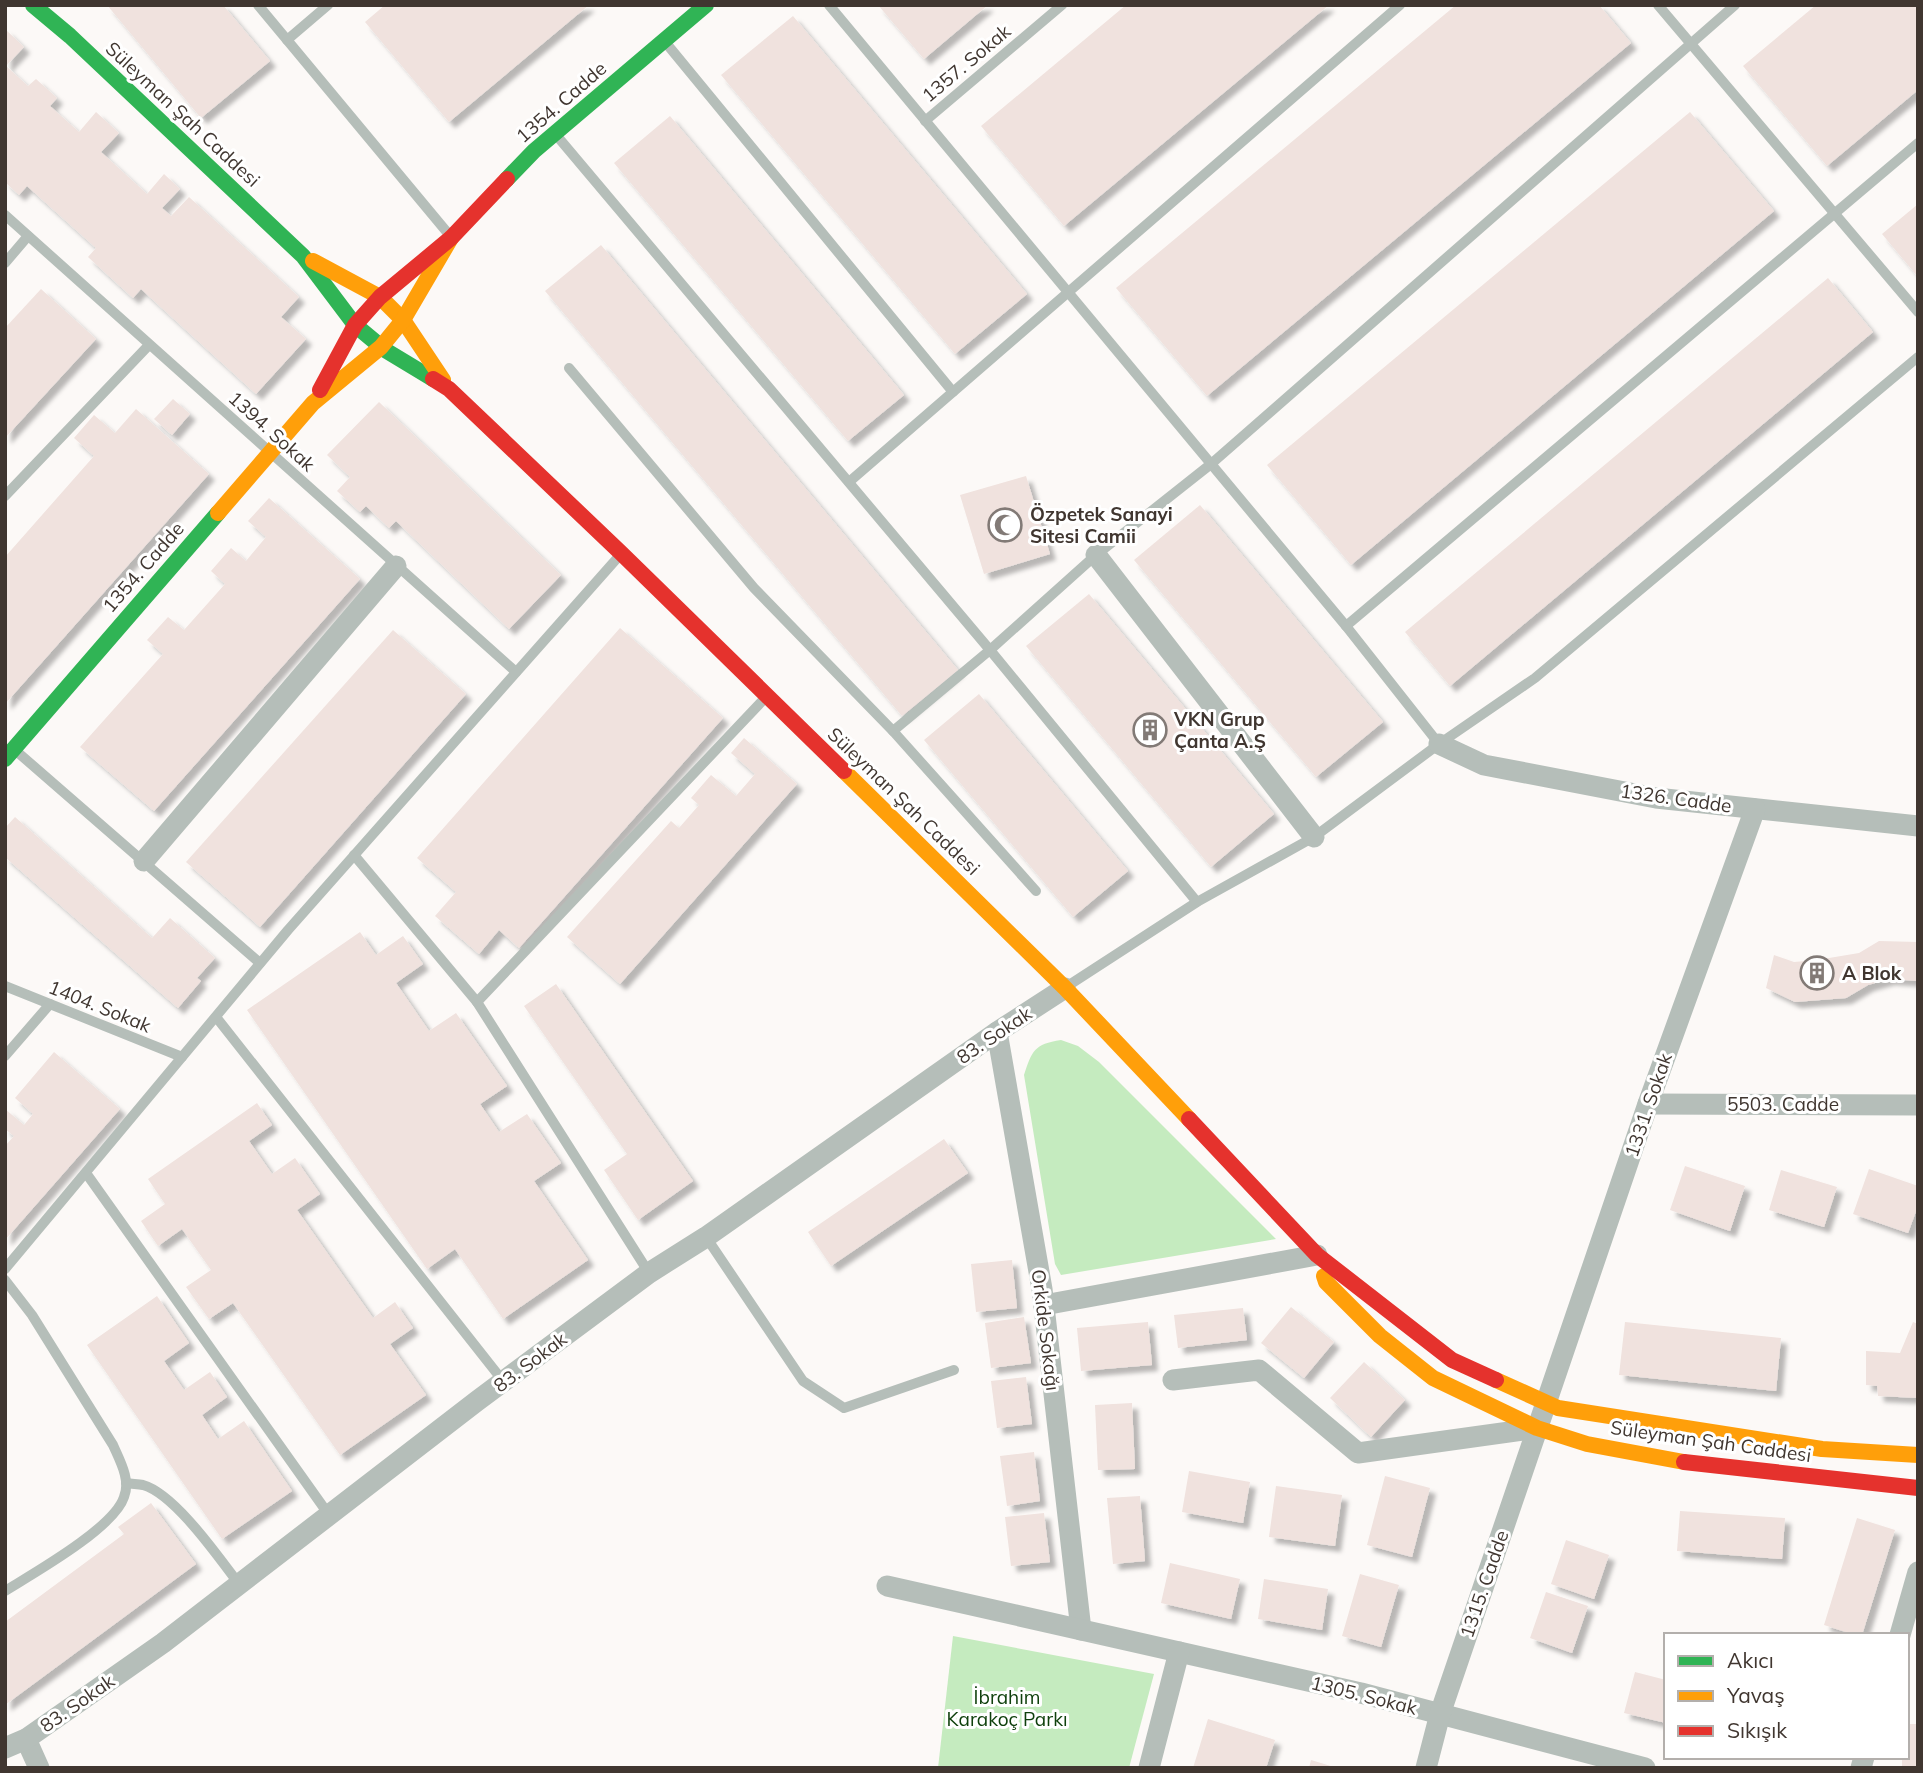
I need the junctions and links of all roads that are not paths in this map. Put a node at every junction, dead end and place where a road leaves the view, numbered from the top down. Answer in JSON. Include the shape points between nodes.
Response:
{"nodes":[{"id":1,"x":33,"y":5,"type":"edge"},
{"id":2,"x":258,"y":5,"type":"edge"},
{"id":3,"x":328,"y":5,"type":"edge"},
{"id":4,"x":706,"y":5,"type":"edge"},
{"id":5,"x":829,"y":5,"type":"edge"},
{"id":6,"x":1062,"y":5,"type":"edge"},
{"id":7,"x":1400,"y":5,"type":"edge"},
{"id":8,"x":1658,"y":5,"type":"edge"},
{"id":9,"x":1735,"y":5,"type":"edge"},
{"id":10,"x":288,"y":40,"type":"junction"},
{"id":11,"x":664,"y":41,"type":"junction"},
{"id":12,"x":1690,"y":43,"type":"junction"},
{"id":13,"x":925,"y":121,"type":"junction"},
{"id":14,"x":555,"y":134,"type":"junction"},
{"id":15,"x":1918,"y":143,"type":"edge"},
{"id":16,"x":1835,"y":212,"type":"junction"},
{"id":17,"x":5,"y":215,"type":"edge"},
{"id":18,"x":29,"y":236,"type":"junction"},
{"id":19,"x":452,"y":238,"type":"junction"},
{"id":20,"x":303,"y":256,"type":"junction"},
{"id":21,"x":5,"y":262,"type":"edge"},
{"id":22,"x":1069,"y":293,"type":"junction"},
{"id":23,"x":380,"y":296,"type":"junction"},
{"id":24,"x":1918,"y":312,"type":"edge"},
{"id":25,"x":403,"y":320,"type":"junction"},
{"id":26,"x":355,"y":325,"type":"junction"},
{"id":27,"x":149,"y":345,"type":"junction"},
{"id":28,"x":381,"y":347,"type":"junction"},
{"id":29,"x":1918,"y":357,"type":"edge"},
{"id":30,"x":569,"y":368,"type":"dead end"},
{"id":31,"x":449,"y":389,"type":"junction"},
{"id":32,"x":954,"y":392,"type":"junction"},
{"id":33,"x":313,"y":403,"type":"junction"},
{"id":34,"x":269,"y":453,"type":"junction"},
{"id":35,"x":1211,"y":464,"type":"junction"},
{"id":36,"x":849,"y":482,"type":"junction"},
{"id":37,"x":5,"y":496,"type":"edge"},
{"id":38,"x":621,"y":553,"type":"junction"},
{"id":39,"x":1096,"y":555,"type":"junction"},
{"id":40,"x":396,"y":566,"type":"junction"},
{"id":41,"x":1346,"y":626,"type":"junction"},
{"id":42,"x":990,"y":650,"type":"junction"},
{"id":43,"x":516,"y":672,"type":"junction"},
{"id":44,"x":767,"y":696,"type":"junction"},
{"id":45,"x":893,"y":731,"type":"junction"},
{"id":46,"x":1439,"y":744,"type":"junction"},
{"id":47,"x":8,"y":749,"type":"edge"},
{"id":48,"x":1755,"y":808,"type":"junction"},
{"id":49,"x":1918,"y":826,"type":"edge"},
{"id":50,"x":1314,"y":837,"type":"junction"},
{"id":51,"x":354,"y":855,"type":"junction"},
{"id":52,"x":144,"y":862,"type":"junction"},
{"id":53,"x":1036,"y":891,"type":"dead end"},
{"id":54,"x":1197,"y":902,"type":"junction"},
{"id":55,"x":260,"y":963,"type":"junction"},
{"id":56,"x":5,"y":986,"type":"edge"},
{"id":57,"x":1065,"y":988,"type":"junction"},
{"id":58,"x":477,"y":1002,"type":"junction"},
{"id":59,"x":50,"y":1004,"type":"junction"},
{"id":60,"x":216,"y":1017,"type":"junction"},
{"id":61,"x":997,"y":1032,"type":"junction"},
{"id":62,"x":5,"y":1056,"type":"edge"},
{"id":63,"x":182,"y":1057,"type":"junction"},
{"id":64,"x":1648,"y":1104,"type":"junction"},
{"id":65,"x":1918,"y":1105,"type":"edge"},
{"id":66,"x":86,"y":1173,"type":"junction"},
{"id":67,"x":705,"y":1237,"type":"junction"},
{"id":68,"x":1317,"y":1255,"type":"junction"},
{"id":69,"x":5,"y":1269,"type":"edge"},
{"id":70,"x":649,"y":1273,"type":"junction"},
{"id":71,"x":5,"y":1280,"type":"edge"},
{"id":72,"x":1044,"y":1305,"type":"junction"},
{"id":73,"x":954,"y":1370,"type":"dead end"},
{"id":74,"x":1173,"y":1380,"type":"dead end"},
{"id":75,"x":503,"y":1381,"type":"junction"},
{"id":76,"x":1545,"y":1402,"type":"junction"},
{"id":77,"x":1537,"y":1428,"type":"junction"},
{"id":78,"x":1918,"y":1455,"type":"edge"},
{"id":79,"x":126,"y":1483,"type":"junction"},
{"id":80,"x":1918,"y":1488,"type":"edge"},
{"id":81,"x":329,"y":1515,"type":"junction"},
{"id":82,"x":1918,"y":1572,"type":"edge"},
{"id":83,"x":239,"y":1584,"type":"junction"},
{"id":84,"x":887,"y":1586,"type":"dead end"},
{"id":85,"x":5,"y":1591,"type":"edge"},
{"id":86,"x":1081,"y":1630,"type":"junction"},
{"id":87,"x":1901,"y":1633,"type":"edge"},
{"id":88,"x":1179,"y":1652,"type":"junction"},
{"id":89,"x":1440,"y":1714,"type":"junction"},
{"id":90,"x":26,"y":1739,"type":"junction"},
{"id":91,"x":5,"y":1748,"type":"edge"},
{"id":92,"x":40,"y":1768,"type":"edge"},
{"id":93,"x":1149,"y":1768,"type":"edge"},
{"id":94,"x":1426,"y":1768,"type":"edge"},
{"id":95,"x":1644,"y":1768,"type":"edge"}],
"edges":[{"from":1,"to":20,"type":"main road","name":"Süleyman Şah Caddesi"},
{"from":2,"to":10,"type":"lane"},
{"from":3,"to":10,"type":"lane"},
{"from":4,"to":11,"type":"main road","name":"1354. Cadde"},
{"from":5,"to":13,"type":"lane"},
{"from":6,"to":13,"type":"lane","name":"1357. Sokak"},
{"from":7,"to":22,"type":"lane"},
{"from":8,"to":12,"type":"lane"},
{"from":9,"to":12,"type":"lane"},
{"from":10,"to":19,"type":"lane"},
{"from":11,"to":14,"type":"main road","name":"1354. Cadde"},
{"from":11,"to":32,"type":"lane"},
{"from":12,"to":16,"type":"lane"},
{"from":12,"to":35,"type":"lane"},
{"from":13,"to":22,"type":"lane"},
{"from":14,"to":19,"type":"main road","name":"1354. Cadde"},
{"from":14,"to":36,"type":"lane"},
{"from":15,"to":16,"type":"lane"},
{"from":16,"to":24,"type":"lane"},
{"from":16,"to":41,"type":"lane"},
{"from":17,"to":18,"type":"lane","name":"1394. Sokak"},
{"from":18,"to":21,"type":"lane"},
{"from":18,"to":27,"type":"lane","name":"1394. Sokak"},
{"from":19,"to":23,"type":"main road","name":"1354. Cadde"},
{"from":19,"to":25,"type":"main road","name":"1354. Cadde"},
{"from":20,"to":23,"type":"main road"},
{"from":20,"to":26,"type":"main road"},
{"from":22,"to":32,"type":"lane"},
{"from":22,"to":35,"type":"lane"},
{"from":23,"to":25,"type":"main road"},
{"from":23,"to":26,"type":"main road","name":"1354. Cadde"},
{"from":25,"to":28,"type":"main road","name":"1354. Cadde"},
{"from":25,"to":31,"type":"main road"},
{"from":26,"to":28,"type":"main road"},
{"from":26,"to":33,"type":"main road","name":"1354. Cadde"},
{"from":27,"to":34,"type":"lane","name":"1394. Sokak"},
{"from":27,"to":37,"type":"lane"},
{"from":28,"to":31,"type":"main road"},
{"from":28,"to":33,"type":"main road","name":"1354. Cadde"},
{"from":29,"to":46,"type":"lane","via":[[1535,678]]},
{"from":30,"to":45,"type":"lane","via":[[754,587]]},
{"from":31,"to":38,"type":"main road","name":"Süleyman Şah Caddesi"},
{"from":32,"to":36,"type":"lane"},
{"from":33,"to":34,"type":"main road","name":"1354. Cadde"},
{"from":34,"to":40,"type":"lane","name":"1394. Sokak"},
{"from":34,"to":47,"type":"main road","name":"1354. Cadde"},
{"from":35,"to":39,"type":"lane"},
{"from":35,"to":41,"type":"lane"},
{"from":36,"to":42,"type":"lane"},
{"from":38,"to":43,"type":"lane"},
{"from":38,"to":44,"type":"main road","name":"Süleyman Şah Caddesi"},
{"from":39,"to":42,"type":"lane"},
{"from":39,"to":50,"type":"street"},
{"from":40,"to":43,"type":"lane","name":"1394. Sokak"},
{"from":40,"to":52,"type":"street"},
{"from":41,"to":46,"type":"lane"},
{"from":42,"to":45,"type":"lane"},
{"from":42,"to":54,"type":"lane"},
{"from":43,"to":51,"type":"lane"},
{"from":44,"to":57,"type":"main road","name":"Süleyman Şah Caddesi"},
{"from":44,"to":58,"type":"lane"},
{"from":45,"to":53,"type":"lane"},
{"from":46,"to":48,"type":"street","name":"1326. Cadde","via":[[1484,765],[1656,798]]},
{"from":46,"to":50,"type":"lane"},
{"from":47,"to":52,"type":"lane"},
{"from":48,"to":49,"type":"street","name":"1326. Cadde"},
{"from":48,"to":64,"type":"street","name":"1331. Sokak"},
{"from":50,"to":54,"type":"lane"},
{"from":51,"to":55,"type":"lane"},
{"from":51,"to":58,"type":"lane"},
{"from":52,"to":55,"type":"lane"},
{"from":54,"to":57,"type":"lane"},
{"from":55,"to":60,"type":"lane"},
{"from":56,"to":59,"type":"lane","name":"1404. Sokak"},
{"from":57,"to":61,"type":"street","name":"83. Sokak"},
{"from":57,"to":68,"type":"main road","name":"Süleyman Şah Caddesi"},
{"from":58,"to":70,"type":"lane"},
{"from":59,"to":62,"type":"lane"},
{"from":59,"to":63,"type":"lane","name":"1404. Sokak"},
{"from":60,"to":63,"type":"lane"},
{"from":60,"to":75,"type":"lane"},
{"from":61,"to":67,"type":"street","name":"83. Sokak"},
{"from":61,"to":72,"type":"street","name":"Orkide Sokağı"},
{"from":63,"to":66,"type":"lane"},
{"from":64,"to":65,"type":"street","name":"5503. Cadde"},
{"from":64,"to":76,"type":"street","name":"1331. Sokak"},
{"from":66,"to":69,"type":"lane"},
{"from":66,"to":81,"type":"lane"},
{"from":67,"to":70,"type":"street","name":"83. Sokak"},
{"from":67,"to":73,"type":"lane","via":[[803,1381],[844,1408]]},
{"from":68,"to":72,"type":"street"},
{"from":68,"to":76,"type":"main road","name":"Süleyman Şah Caddesi","via":[[1452,1360]]},
{"from":68,"to":77,"type":"main road","name":"Süleyman Şah Caddesi","via":[[1326,1282],[1380,1336],[1433,1378]]},
{"from":70,"to":75,"type":"street","name":"83. Sokak"},
{"from":71,"to":79,"type":"lane","via":[[32,1315],[113,1446]]},
{"from":72,"to":86,"type":"street","name":"Orkide Sokağı"},
{"from":74,"to":77,"type":"street","via":[[1259,1370],[1358,1453]]},
{"from":75,"to":81,"type":"street","name":"83. Sokak"},
{"from":76,"to":77,"type":"street","name":"1315. Cadde"},
{"from":76,"to":78,"type":"main road","name":"Süleyman Şah Caddesi","via":[[1558,1408],[1822,1449]]},
{"from":77,"to":80,"type":"main road","name":"Süleyman Şah Caddesi","via":[[1587,1444],[1674,1461]]},
{"from":77,"to":89,"type":"street","name":"1315. Cadde"},
{"from":79,"to":83,"type":"lane","via":[[145,1486],[179,1511]]},
{"from":79,"to":85,"type":"lane","via":[[116,1513],[71,1549]]},
{"from":81,"to":83,"type":"street","name":"83. Sokak"},
{"from":82,"to":87,"type":"street"},
{"from":83,"to":90,"type":"street","name":"83. Sokak"},
{"from":84,"to":86,"type":"street","name":"1305. Sokak"},
{"from":86,"to":88,"type":"street","name":"1305. Sokak"},
{"from":88,"to":89,"type":"street","name":"1305. Sokak"},
{"from":88,"to":93,"type":"street"},
{"from":89,"to":94,"type":"street","name":"1315. Cadde"},
{"from":89,"to":95,"type":"street","name":"1305. Sokak"},
{"from":90,"to":91,"type":"street","name":"83. Sokak"},
{"from":90,"to":92,"type":"street"}]}
